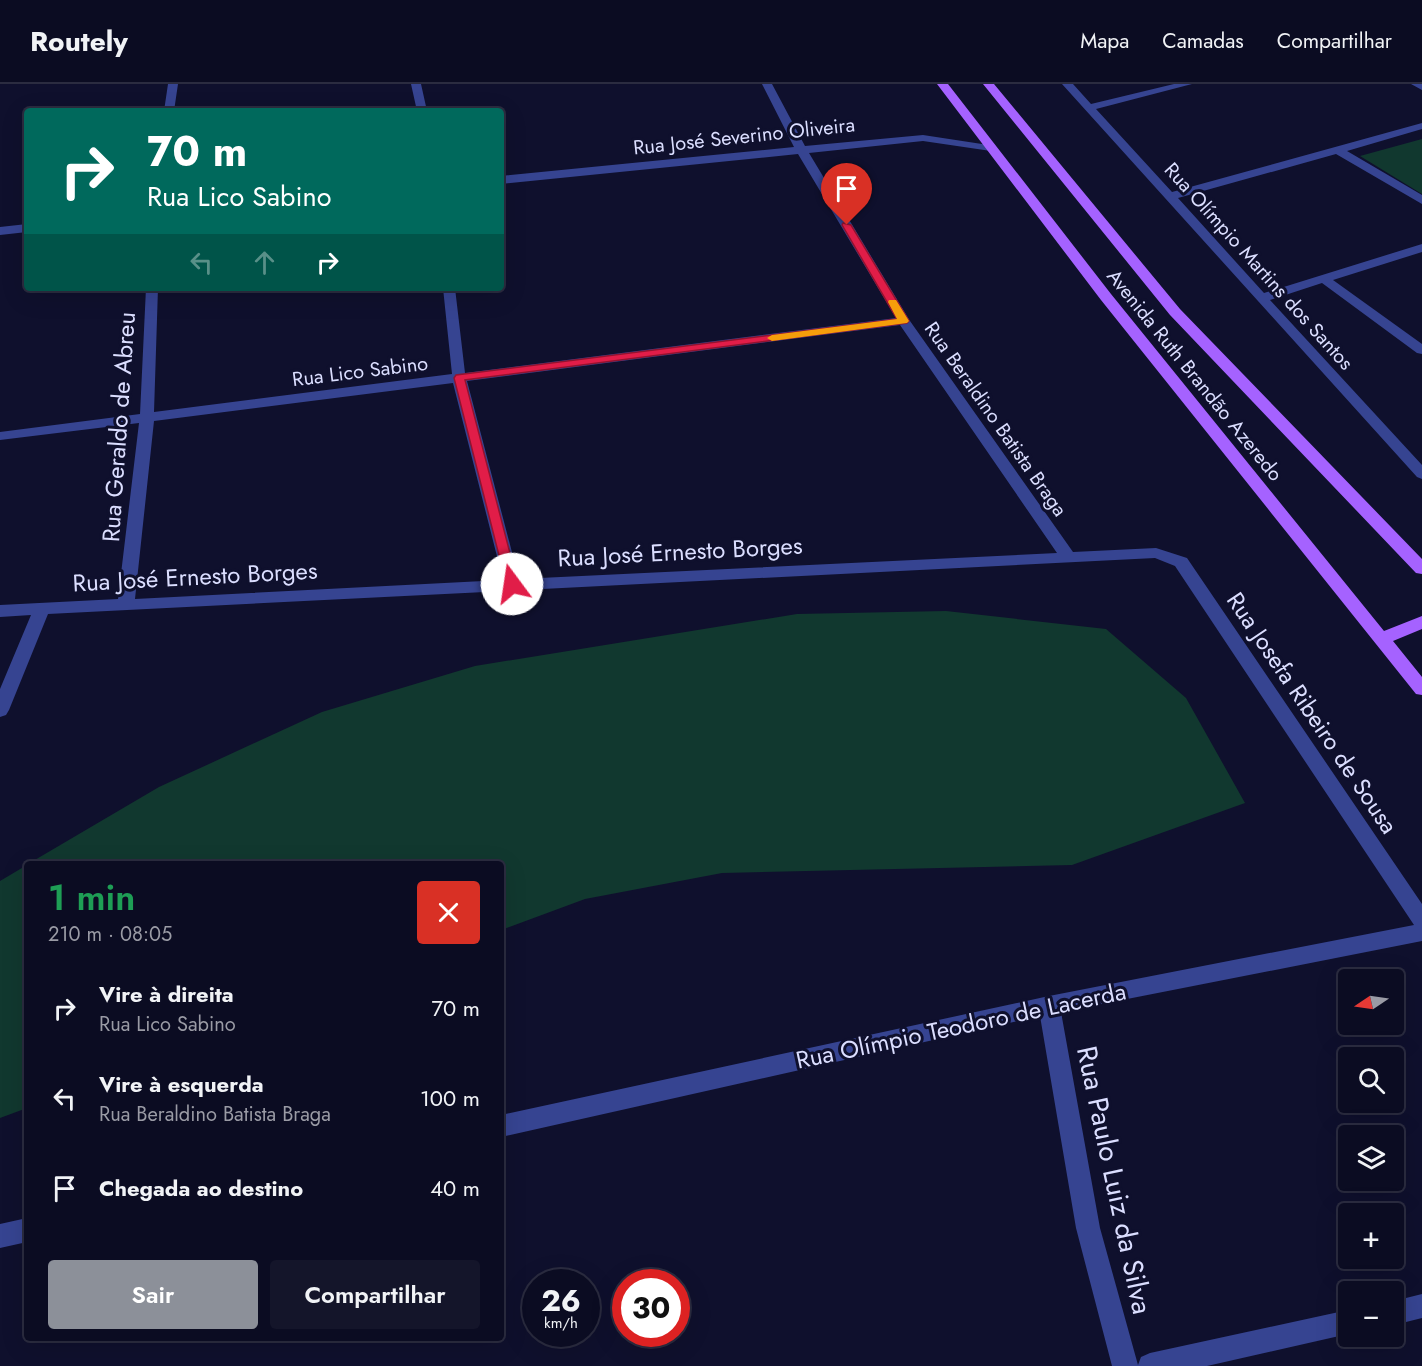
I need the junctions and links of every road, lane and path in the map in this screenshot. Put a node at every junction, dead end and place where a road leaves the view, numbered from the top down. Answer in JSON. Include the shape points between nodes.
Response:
{"nodes":[{"id":1,"x":173,"y":84,"type":"edge"},
{"id":2,"x":416,"y":84,"type":"edge"},
{"id":3,"x":767,"y":84,"type":"edge"},
{"id":4,"x":942,"y":84,"type":"edge"},
{"id":5,"x":988,"y":84,"type":"edge"},
{"id":6,"x":1067,"y":84,"type":"edge"},
{"id":7,"x":1187,"y":84,"type":"edge"},
{"id":8,"x":1416,"y":84,"type":"edge"},
{"id":9,"x":1422,"y":87,"type":"edge"},
{"id":10,"x":170,"y":108,"type":"edge"},
{"id":11,"x":421,"y":108,"type":"edge"},
{"id":12,"x":1089,"y":108,"type":"junction"},
{"id":13,"x":1422,"y":126,"type":"edge"},
{"id":14,"x":991,"y":148,"type":"junction"},
{"id":15,"x":801,"y":149,"type":"junction"},
{"id":16,"x":1338,"y":150,"type":"junction"},
{"id":17,"x":504,"y":180,"type":"edge"},
{"id":18,"x":1169,"y":196,"type":"junction"},
{"id":19,"x":1422,"y":200,"type":"edge"},
{"id":20,"x":24,"y":228,"type":"edge"},
{"id":21,"x":0,"y":231,"type":"edge"},
{"id":22,"x":1422,"y":249,"type":"edge"},
{"id":23,"x":1324,"y":279,"type":"junction"},
{"id":24,"x":152,"y":291,"type":"edge"},
{"id":25,"x":449,"y":291,"type":"edge"},
{"id":26,"x":1262,"y":298,"type":"junction"},
{"id":27,"x":904,"y":321,"type":"junction"},
{"id":28,"x":1422,"y":350,"type":"edge"},
{"id":29,"x":459,"y":378,"type":"junction"},
{"id":30,"x":147,"y":417,"type":"junction"},
{"id":31,"x":0,"y":436,"type":"edge"},
{"id":32,"x":1422,"y":474,"type":"edge"},
{"id":33,"x":1070,"y":558,"type":"junction"},
{"id":34,"x":1181,"y":562,"type":"joint"},
{"id":35,"x":1422,"y":569,"type":"edge"},
{"id":36,"x":512,"y":584,"type":"junction"},
{"id":37,"x":126,"y":605,"type":"junction"},
{"id":38,"x":42,"y":609,"type":"junction"},
{"id":39,"x":0,"y":612,"type":"edge"},
{"id":40,"x":1422,"y":622,"type":"edge"},
{"id":41,"x":1383,"y":638,"type":"junction"},
{"id":42,"x":1422,"y":688,"type":"edge"},
{"id":43,"x":0,"y":710,"type":"edge"},
{"id":44,"x":1422,"y":920,"type":"edge"},
{"id":45,"x":1422,"y":932,"type":"edge"},
{"id":46,"x":1049,"y":1005,"type":"junction"},
{"id":47,"x":504,"y":1125,"type":"edge"},
{"id":48,"x":24,"y":1231,"type":"edge"},
{"id":49,"x":0,"y":1236,"type":"edge"},
{"id":50,"x":1422,"y":1306,"type":"edge"},
{"id":51,"x":1404,"y":1310,"type":"edge"},
{"id":52,"x":1338,"y":1324,"type":"edge"},
{"id":53,"x":1125,"y":1366,"type":"edge"},
{"id":54,"x":1150,"y":1366,"type":"edge"}],
"edges":[{"from":1,"to":10,"type":"street"},
{"from":2,"to":11,"type":"street"},
{"from":3,"to":15,"type":"street","name":"Rua Beraldino Batista Braga"},
{"from":4,"to":14,"type":"main road","name":"Avenida Ruth Brandão Azeredo"},
{"from":5,"to":35,"type":"main road","name":"Avenida Ruth Brandão Azeredo","via":[[1175,312]]},
{"from":6,"to":12,"type":"street","name":"Rua Olímpio Martins dos Santos"},
{"from":7,"to":12,"type":"street"},
{"from":8,"to":9,"type":"street"},
{"from":12,"to":18,"type":"street","name":"Rua Olímpio Martins dos Santos"},
{"from":13,"to":16,"type":"street"},
{"from":14,"to":15,"type":"street","name":"Rua José Severino Oliveira","via":[[923,138]]},
{"from":14,"to":41,"type":"main road","name":"Avenida Ruth Brandão Azeredo","via":[[1113,306]]},
{"from":15,"to":17,"type":"street","name":"Rua José Severino Oliveira"},
{"from":15,"to":27,"type":"street","name":"Rua Beraldino Batista Braga"},
{"from":16,"to":18,"type":"street"},
{"from":16,"to":19,"type":"street"},
{"from":18,"to":26,"type":"street","name":"Rua Olímpio Martins dos Santos"},
{"from":20,"to":21,"type":"street"},
{"from":22,"to":23,"type":"street"},
{"from":23,"to":26,"type":"street"},
{"from":23,"to":28,"type":"street"},
{"from":24,"to":30,"type":"street","name":"Rua Geraldo de Abreu"},
{"from":25,"to":29,"type":"street"},
{"from":26,"to":32,"type":"street","name":"Rua Olímpio Martins dos Santos"},
{"from":27,"to":29,"type":"street","name":"Rua Lico Sabino"},
{"from":27,"to":33,"type":"street","name":"Rua Beraldino Batista Braga"},
{"from":29,"to":30,"type":"street","name":"Rua Lico Sabino"},
{"from":29,"to":36,"type":"street"},
{"from":30,"to":31,"type":"street","name":"Rua Lico Sabino"},
{"from":30,"to":37,"type":"street","name":"Rua Geraldo de Abreu"},
{"from":33,"to":34,"type":"street","name":"Rua José Ernesto Borges","via":[[1156,553]]},
{"from":33,"to":36,"type":"street","name":"Rua José Ernesto Borges"},
{"from":34,"to":44,"type":"street","name":"Rua Josefa Ribeiro de Sousa"},
{"from":36,"to":37,"type":"street","name":"Rua José Ernesto Borges"},
{"from":37,"to":38,"type":"street","name":"Rua José Ernesto Borges"},
{"from":38,"to":39,"type":"street","name":"Rua José Ernesto Borges"},
{"from":38,"to":43,"type":"street"},
{"from":40,"to":41,"type":"main road"},
{"from":41,"to":42,"type":"main road","name":"Avenida Ruth Brandão Azeredo"},
{"from":45,"to":46,"type":"street","name":"Rua Olímpio Teodoro de Lacerda"},
{"from":46,"to":47,"type":"street","name":"Rua Olímpio Teodoro de Lacerda"},
{"from":46,"to":53,"type":"street","name":"Rua Paulo Luiz da Silva","via":[[1088,1228]]},
{"from":48,"to":49,"type":"street"},
{"from":50,"to":51,"type":"street"},
{"from":52,"to":54,"type":"street"}]}
